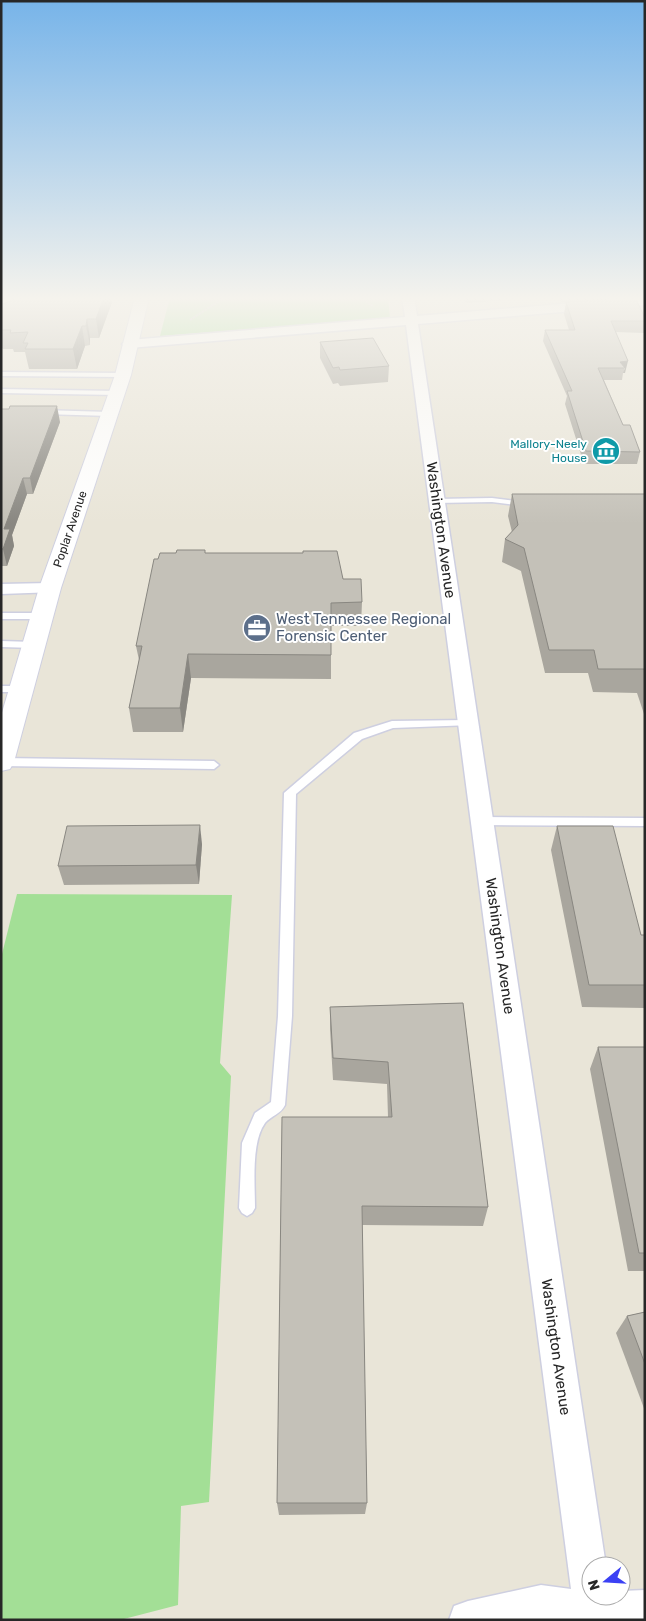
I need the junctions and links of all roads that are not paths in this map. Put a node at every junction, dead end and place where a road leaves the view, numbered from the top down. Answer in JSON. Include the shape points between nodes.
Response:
{"nodes":[{"id":1,"x":123,"y":373,"type":"edge"},
{"id":2,"x":418,"y":373,"type":"edge"},
{"id":3,"x":1,"y":374,"type":"edge"},
{"id":4,"x":120,"y":384,"type":"junction"},
{"id":5,"x":1,"y":391,"type":"edge"},
{"id":6,"x":31,"y":412,"type":"edge"},
{"id":7,"x":110,"y":414,"type":"junction"},
{"id":8,"x":436,"y":501,"type":"junction"},
{"id":9,"x":529,"y":505,"type":"edge"},
{"id":10,"x":50,"y":588,"type":"junction"},
{"id":11,"x":1,"y":589,"type":"edge"},
{"id":12,"x":1,"y":616,"type":"edge"},
{"id":13,"x":42,"y":616,"type":"junction"},
{"id":14,"x":1,"y":644,"type":"edge"},
{"id":15,"x":34,"y":645,"type":"junction"},
{"id":16,"x":11,"y":689,"type":"edge"},
{"id":17,"x":468,"y":724,"type":"junction"},
{"id":18,"x":1,"y":762,"type":"edge"},
{"id":19,"x":214,"y":765,"type":"dead end"},
{"id":20,"x":482,"y":821,"type":"junction"},
{"id":21,"x":645,"y":822,"type":"edge"},
{"id":22,"x":247,"y":1208,"type":"dead end"},
{"id":23,"x":585,"y":1556,"type":"edge"},
{"id":24,"x":581,"y":1606,"type":"edge"},
{"id":25,"x":592,"y":1606,"type":"edge"},
{"id":26,"x":645,"y":1609,"type":"edge"},
{"id":27,"x":468,"y":1620,"type":"edge"}],
"edges":[{"from":1,"to":4,"type":"main road","name":"Poplar Avenue"},
{"from":2,"to":8,"type":"street","name":"Washington Avenue"},
{"from":3,"to":4,"type":"lane"},
{"from":4,"to":5,"type":"lane"},
{"from":4,"to":7,"type":"main road","name":"Poplar Avenue"},
{"from":6,"to":7,"type":"lane"},
{"from":7,"to":10,"type":"main road","name":"Poplar Avenue"},
{"from":8,"to":9,"type":"lane","via":[[492,500]]},
{"from":8,"to":17,"type":"street","name":"Washington Avenue"},
{"from":10,"to":11,"type":"street"},
{"from":10,"to":13,"type":"main road","name":"Poplar Avenue"},
{"from":12,"to":13,"type":"lane"},
{"from":13,"to":15,"type":"main road","name":"Poplar Avenue"},
{"from":14,"to":15,"type":"lane"},
{"from":15,"to":16,"type":"main road","name":"Poplar Avenue"},
{"from":16,"to":18,"type":"main road","name":"Poplar Avenue"},
{"from":17,"to":20,"type":"street","name":"Washington Avenue"},
{"from":17,"to":22,"type":"lane","via":[[392,725],[358,736],[290,793],[285,1016],[278,1105],[260,1118],[249,1143]]},
{"from":18,"to":19,"type":"lane"},
{"from":20,"to":21,"type":"lane"},
{"from":20,"to":23,"type":"street","name":"Washington Avenue"},
{"from":24,"to":27,"type":"street","via":[[541,1604]]},
{"from":25,"to":26,"type":"street"}]}
